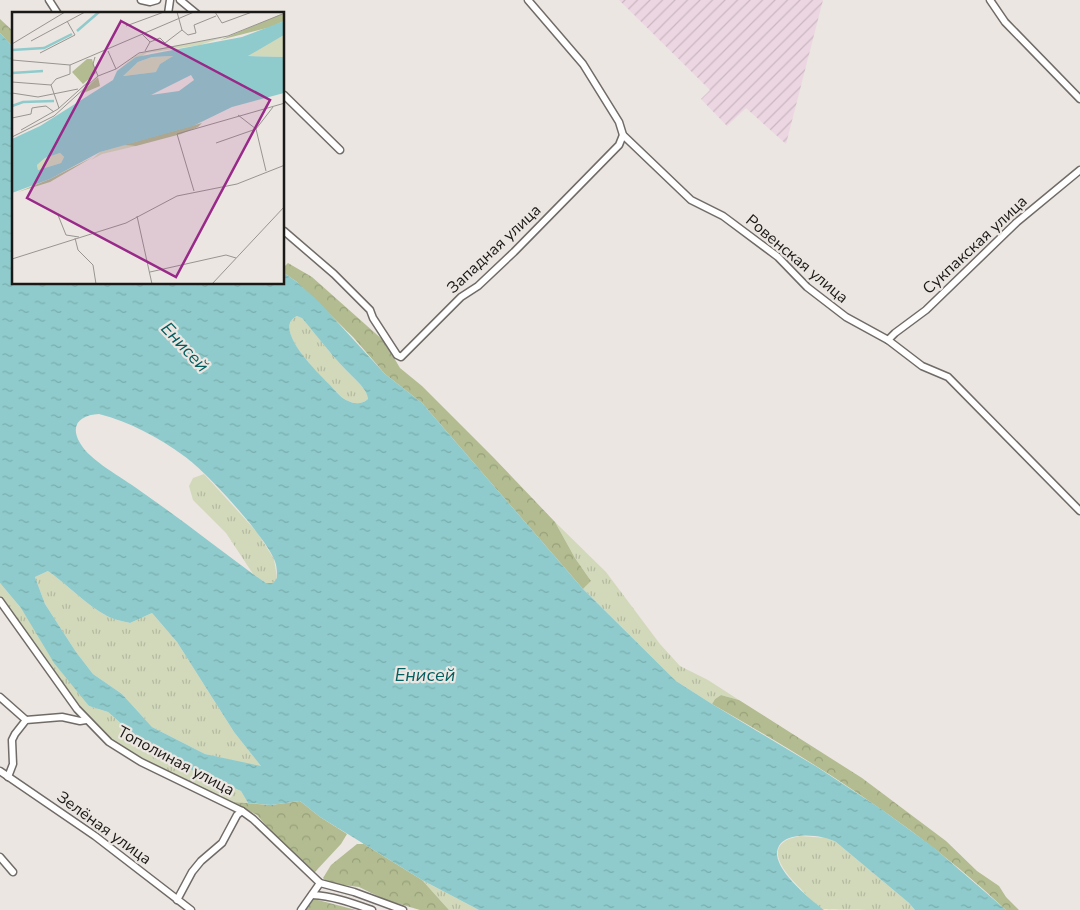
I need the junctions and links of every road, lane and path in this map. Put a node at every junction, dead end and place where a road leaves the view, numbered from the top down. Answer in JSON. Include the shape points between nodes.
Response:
{"nodes":[{"id":1,"x":49,"y":0,"type":"edge"},
{"id":2,"x":141,"y":0,"type":"edge"},
{"id":3,"x":157,"y":0,"type":"edge"},
{"id":4,"x":180,"y":0,"type":"edge"},
{"id":5,"x":528,"y":0,"type":"edge"},
{"id":6,"x":990,"y":0,"type":"edge"},
{"id":7,"x":57,"y":12,"type":"edge"},
{"id":8,"x":195,"y":12,"type":"edge"},
{"id":9,"x":285,"y":96,"type":"edge"},
{"id":10,"x":1080,"y":99,"type":"edge"},
{"id":11,"x":623,"y":135,"type":"junction"},
{"id":12,"x":340,"y":150,"type":"dead end"},
{"id":13,"x":1080,"y":170,"type":"edge"},
{"id":14,"x":285,"y":232,"type":"edge"},
{"id":15,"x":888,"y":340,"type":"junction"},
{"id":16,"x":1080,"y":511,"type":"edge"},
{"id":17,"x":0,"y":601,"type":"edge"},
{"id":18,"x":0,"y":697,"type":"edge"},
{"id":19,"x":26,"y":720,"type":"junction"},
{"id":20,"x":86,"y":720,"type":"junction"},
{"id":21,"x":0,"y":771,"type":"edge"},
{"id":22,"x":8,"y":777,"type":"junction"},
{"id":23,"x":242,"y":811,"type":"junction"},
{"id":24,"x":0,"y":857,"type":"edge"},
{"id":25,"x":13,"y":872,"type":"dead end"},
{"id":26,"x":320,"y":883,"type":"junction"},
{"id":27,"x":312,"y":895,"type":"junction"},
{"id":28,"x":177,"y":900,"type":"junction"},
{"id":29,"x":190,"y":910,"type":"edge"},
{"id":30,"x":300,"y":910,"type":"edge"},
{"id":31,"x":372,"y":910,"type":"edge"},
{"id":32,"x":403,"y":910,"type":"edge"}],
"edges":[{"from":1,"to":7,"type":"street"},
{"from":2,"to":3,"type":"street"},
{"from":4,"to":8,"type":"street"},
{"from":5,"to":11,"type":"street","name":"Ровенская улица","via":[[584,64],[619,122]]},
{"from":6,"to":10,"type":"street","via":[[1005,22]]},
{"from":9,"to":12,"type":"street"},
{"from":11,"to":14,"type":"street","name":"Западная улица","via":[[619,145],[514,252],[478,286],[461,297],[403,356],[399,357],[370,310]]},
{"from":11,"to":15,"type":"street","name":"Ровенская улица","via":[[691,200],[734,224],[846,317]]},
{"from":13,"to":15,"type":"street","name":"Сукпакская улица","via":[[1017,222],[926,310]]},
{"from":15,"to":16,"type":"street","name":"Ровенская улица","via":[[922,366],[948,377]]},
{"from":17,"to":20,"type":"street","name":"Тополиная улица"},
{"from":18,"to":19,"type":"street"},
{"from":19,"to":20,"type":"street","via":[[62,717]]},
{"from":19,"to":22,"type":"street","via":[[12,740],[13,764]]},
{"from":20,"to":23,"type":"street","name":"Тополиная улица","via":[[125,753]]},
{"from":21,"to":22,"type":"street","name":"Зелёная улица"},
{"from":22,"to":28,"type":"street","name":"Зелёная улица","via":[[101,841]]},
{"from":23,"to":26,"type":"street","name":"Тополиная улица"},
{"from":23,"to":28,"type":"street","via":[[222,843],[192,872]]},
{"from":24,"to":25,"type":"street"},
{"from":26,"to":27,"type":"street"},
{"from":26,"to":32,"type":"street"},
{"from":27,"to":30,"type":"street"},
{"from":27,"to":31,"type":"street","via":[[328,896]]},
{"from":28,"to":29,"type":"street","name":"Зелёная улица"}]}
